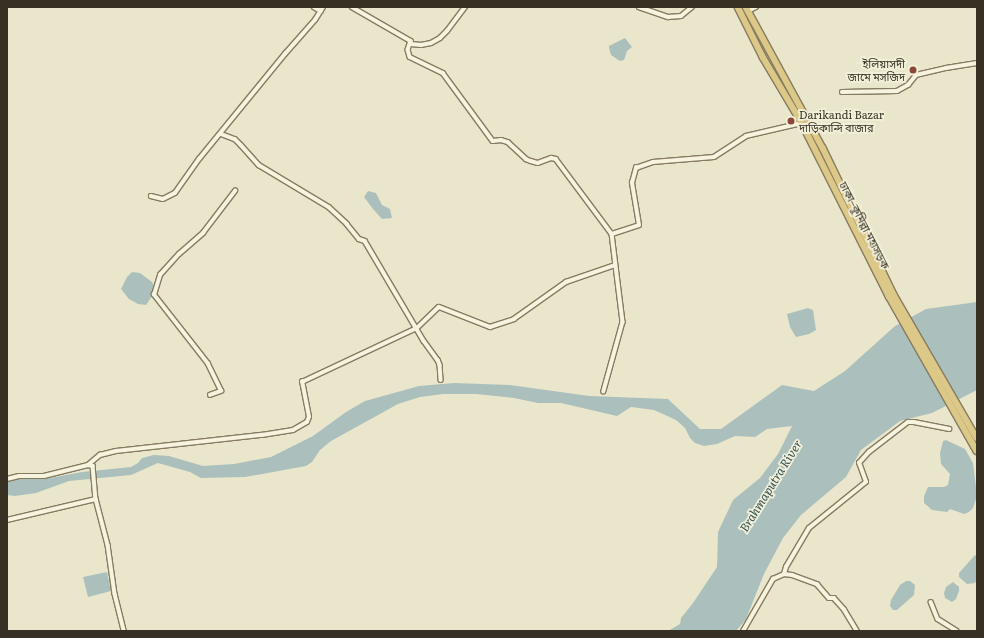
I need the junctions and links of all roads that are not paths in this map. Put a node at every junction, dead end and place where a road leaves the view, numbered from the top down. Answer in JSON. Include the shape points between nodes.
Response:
{"nodes":[{"id":1,"x":314,"y":7,"type":"edge"},
{"id":2,"x":323,"y":7,"type":"edge"},
{"id":3,"x":352,"y":7,"type":"edge"},
{"id":4,"x":465,"y":7,"type":"edge"},
{"id":5,"x":639,"y":7,"type":"edge"},
{"id":6,"x":692,"y":7,"type":"edge"},
{"id":7,"x":738,"y":7,"type":"edge"},
{"id":8,"x":756,"y":7,"type":"edge"},
{"id":9,"x":747,"y":9,"type":"edge"},
{"id":10,"x":320,"y":11,"type":"junction"},
{"id":11,"x":411,"y":44,"type":"junction"},
{"id":12,"x":977,"y":63,"type":"edge"},
{"id":13,"x":842,"y":92,"type":"dead end"},
{"id":14,"x":802,"y":123,"type":"junction"},
{"id":15,"x":221,"y":134,"type":"junction"},
{"id":16,"x":235,"y":191,"type":"dead end"},
{"id":17,"x":151,"y":196,"type":"dead end"},
{"id":18,"x":612,"y":234,"type":"junction"},
{"id":19,"x":615,"y":266,"type":"junction"},
{"id":20,"x":892,"y":296,"type":"junction"},
{"id":21,"x":417,"y":328,"type":"junction"},
{"id":22,"x":441,"y":380,"type":"dead end"},
{"id":23,"x":604,"y":391,"type":"dead end"},
{"id":24,"x":210,"y":394,"type":"dead end"},
{"id":25,"x":962,"y":419,"type":"junction"},
{"id":26,"x":949,"y":429,"type":"dead end"},
{"id":27,"x":977,"y":438,"type":"edge"},
{"id":28,"x":977,"y":451,"type":"edge"},
{"id":29,"x":88,"y":465,"type":"junction"},
{"id":30,"x":7,"y":479,"type":"edge"},
{"id":31,"x":96,"y":499,"type":"junction"},
{"id":32,"x":7,"y":520,"type":"edge"},
{"id":33,"x":784,"y":574,"type":"junction"},
{"id":34,"x":931,"y":602,"type":"dead end"},
{"id":35,"x":124,"y":631,"type":"edge"},
{"id":36,"x":743,"y":631,"type":"edge"},
{"id":37,"x":857,"y":631,"type":"edge"},
{"id":38,"x":957,"y":631,"type":"edge"}],
"edges":[{"from":1,"to":10,"type":"street"},
{"from":2,"to":10,"type":"street"},
{"from":3,"to":11,"type":"street","via":[[409,39]]},
{"from":4,"to":11,"type":"street","via":[[440,38],[431,43]]},
{"from":5,"to":6,"type":"street","via":[[668,17],[681,16]]},
{"from":7,"to":14,"type":"highway","name":"ঢাকা–কুমিল্লা মহাসড়ক"},
{"from":8,"to":9,"type":"street"},
{"from":9,"to":20,"type":"highway","name":"ঢাকা–কুমিল্লা মহাসড়ক","via":[[823,148]]},
{"from":10,"to":15,"type":"street"},
{"from":11,"to":18,"type":"street","via":[[408,53],[410,57],[443,74],[493,141],[508,142],[531,161],[538,162],[551,158],[559,162]]},
{"from":12,"to":13,"type":"street","via":[[916,74],[908,85],[896,91]]},
{"from":14,"to":18,"type":"street","via":[[746,136],[714,157],[653,162],[636,168],[632,183],[639,225]]},
{"from":14,"to":20,"type":"highway","name":"ঢাকা–কুমিল্লা মহাসড়ক"},
{"from":15,"to":17,"type":"street","via":[[175,193],[163,199]]},
{"from":15,"to":21,"type":"street","via":[[241,144],[259,166],[329,207],[359,239],[365,241]]},
{"from":16,"to":24,"type":"street","via":[[203,233],[160,275],[154,295],[208,364],[221,391]]},
{"from":18,"to":19,"type":"street"},
{"from":19,"to":21,"type":"street","via":[[566,282],[514,319],[490,327],[439,307]]},
{"from":19,"to":23,"type":"street","via":[[623,322]]},
{"from":20,"to":25,"type":"highway","name":"ঢাকা–কুমিল্লা মহাসড়ক"},
{"from":21,"to":22,"type":"street","via":[[440,365]]},
{"from":21,"to":29,"type":"street","via":[[302,382],[309,417],[308,422],[293,430],[116,450],[100,455]]},
{"from":25,"to":27,"type":"highway","name":"ঢাকা–কুমিল্লা মহাসড়ক"},
{"from":25,"to":28,"type":"highway","name":"ঢাকা–কুমিল্লা মহাসড়ক"},
{"from":26,"to":33,"type":"street","via":[[908,422],[870,452],[858,463],[866,482],[809,528]]},
{"from":29,"to":30,"type":"street","via":[[57,474]]},
{"from":29,"to":31,"type":"street","via":[[93,466]]},
{"from":31,"to":32,"type":"street"},
{"from":31,"to":35,"type":"street","via":[[108,545]]},
{"from":33,"to":36,"type":"street","via":[[773,579]]},
{"from":33,"to":37,"type":"street","via":[[792,574],[817,584],[829,598],[834,598],[844,609]]},
{"from":34,"to":38,"type":"street","via":[[938,619]]}]}
